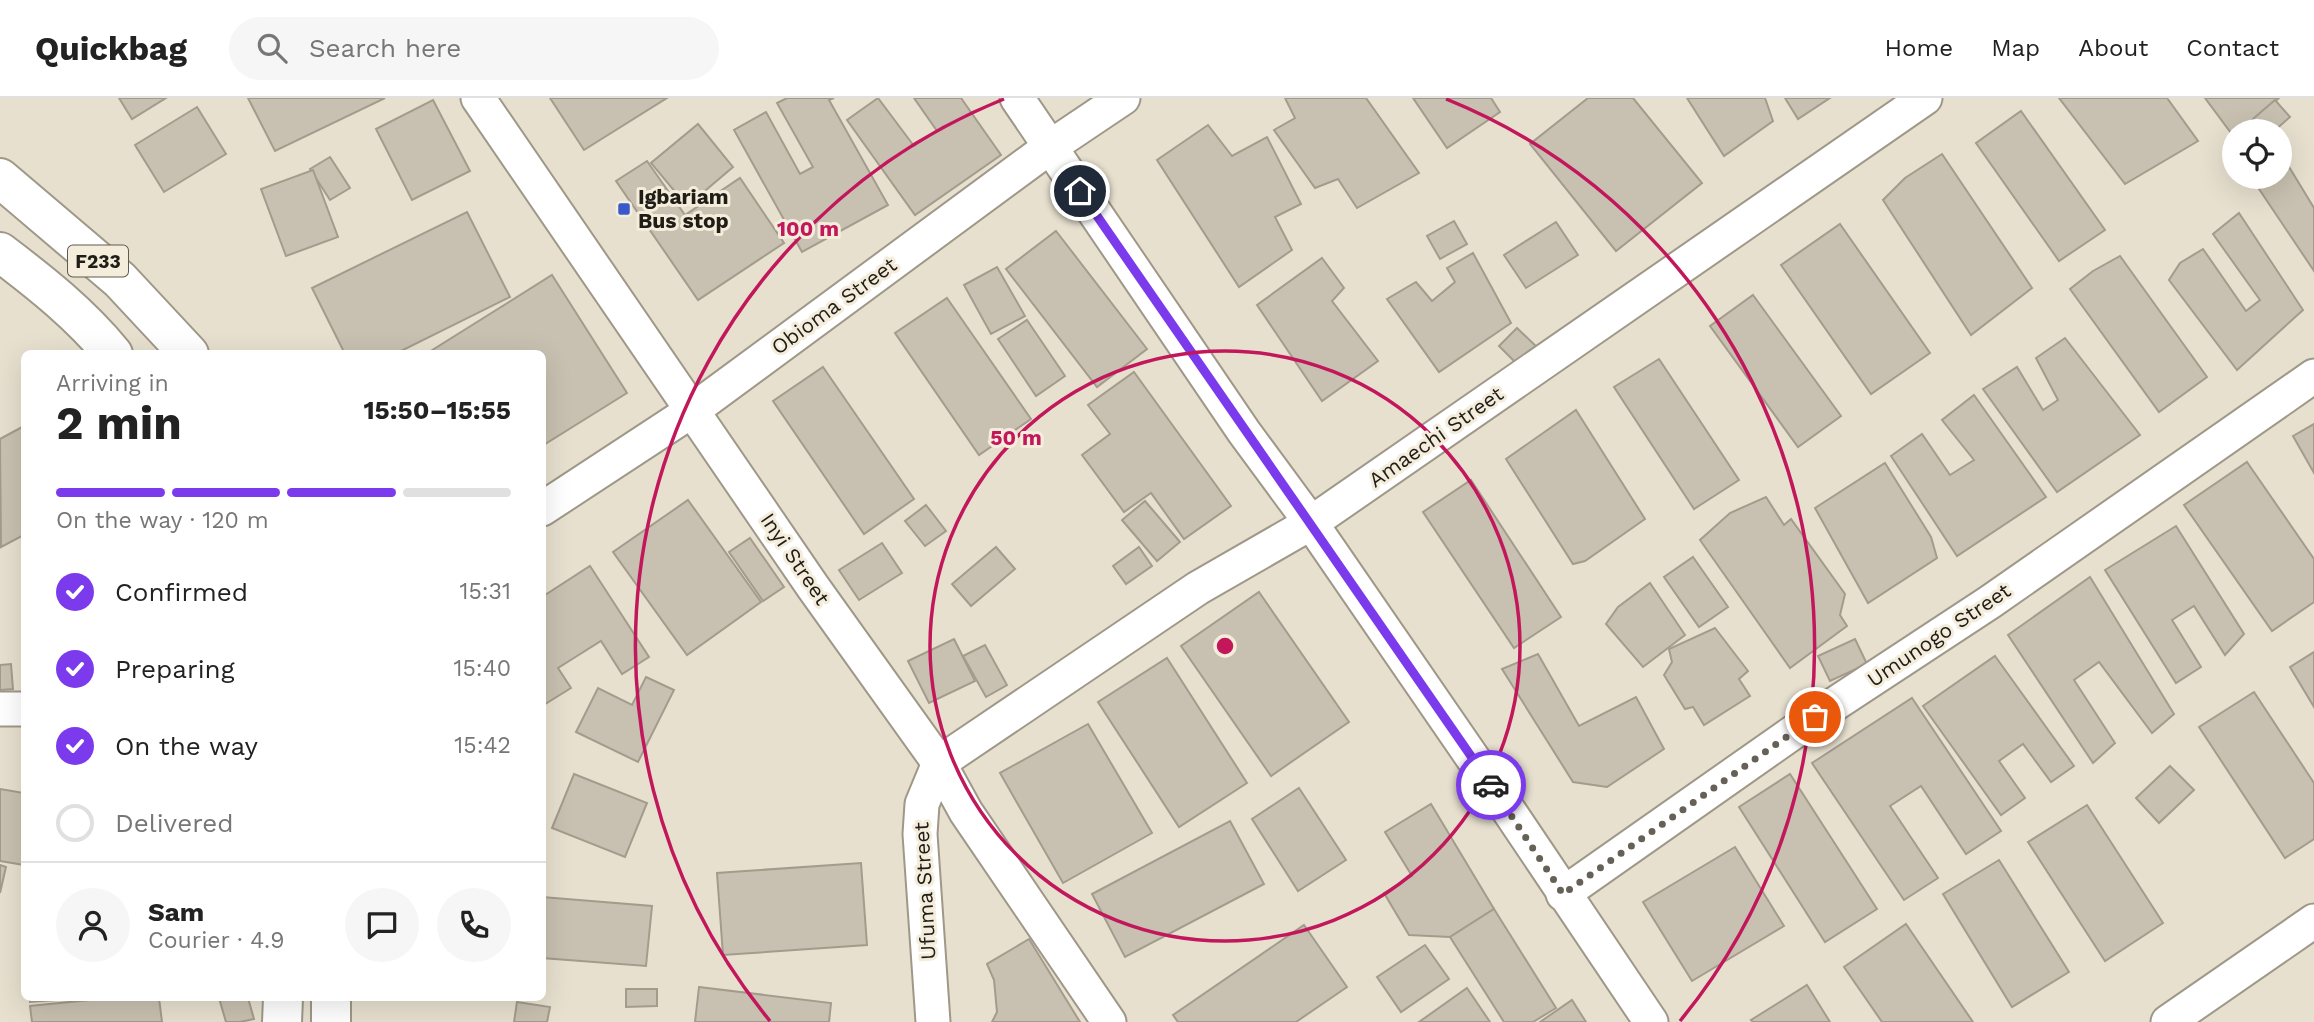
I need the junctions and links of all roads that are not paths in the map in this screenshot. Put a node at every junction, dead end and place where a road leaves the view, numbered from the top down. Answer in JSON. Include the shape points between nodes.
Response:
{"nodes":[{"id":1,"x":478,"y":98,"type":"edge"},
{"id":2,"x":1017,"y":98,"type":"edge"},
{"id":3,"x":1123,"y":98,"type":"edge"},
{"id":4,"x":1925,"y":98,"type":"edge"},
{"id":5,"x":1051,"y":147,"type":"junction"},
{"id":6,"x":0,"y":177,"type":"edge"},
{"id":7,"x":0,"y":252,"type":"edge"},
{"id":8,"x":110,"y":350,"type":"edge"},
{"id":9,"x":185,"y":350,"type":"edge"},
{"id":10,"x":2314,"y":376,"type":"edge"},
{"id":11,"x":693,"y":410,"type":"junction"},
{"id":12,"x":546,"y":506,"type":"edge"},
{"id":13,"x":1311,"y":523,"type":"junction"},
{"id":14,"x":0,"y":709,"type":"edge"},
{"id":15,"x":21,"y":709,"type":"edge"},
{"id":16,"x":939,"y":763,"type":"junction"},
{"id":17,"x":1563,"y":894,"type":"junction"},
{"id":18,"x":2314,"y":920,"type":"edge"},
{"id":19,"x":283,"y":1001,"type":"edge"},
{"id":20,"x":331,"y":1001,"type":"edge"},
{"id":21,"x":282,"y":1022,"type":"edge"},
{"id":22,"x":331,"y":1022,"type":"edge"},
{"id":23,"x":933,"y":1022,"type":"edge"},
{"id":24,"x":1109,"y":1022,"type":"edge"},
{"id":25,"x":1651,"y":1022,"type":"edge"},
{"id":26,"x":2168,"y":1022,"type":"edge"}],
"edges":[{"from":1,"to":11,"type":"street","name":"Inyi Street"},
{"from":2,"to":5,"type":"street"},
{"from":3,"to":5,"type":"street","name":"Obioma Street"},
{"from":4,"to":13,"type":"street","name":"Amaechi Street"},
{"from":5,"to":11,"type":"street","name":"Obioma Street"},
{"from":5,"to":13,"type":"street"},
{"from":6,"to":9,"type":"main road","number":"F233","via":[[120,280]]},
{"from":7,"to":8,"type":"main road","number":"F233","via":[[52,291]]},
{"from":10,"to":17,"type":"street","name":"Umunogo Street"},
{"from":11,"to":12,"type":"street","name":"Obioma Street"},
{"from":11,"to":16,"type":"street","name":"Inyi Street"},
{"from":13,"to":16,"type":"street","name":"Amaechi Street","via":[[1198,588]]},
{"from":13,"to":17,"type":"street"},
{"from":14,"to":15,"type":"street"},
{"from":16,"to":23,"type":"street","name":"Ufuma Street","via":[[922,804],[920,834]]},
{"from":16,"to":24,"type":"street","name":"Inyi Street","via":[[966,812]]},
{"from":17,"to":25,"type":"street"},
{"from":18,"to":26,"type":"street"},
{"from":19,"to":21,"type":"main road"},
{"from":20,"to":22,"type":"main road"}]}
